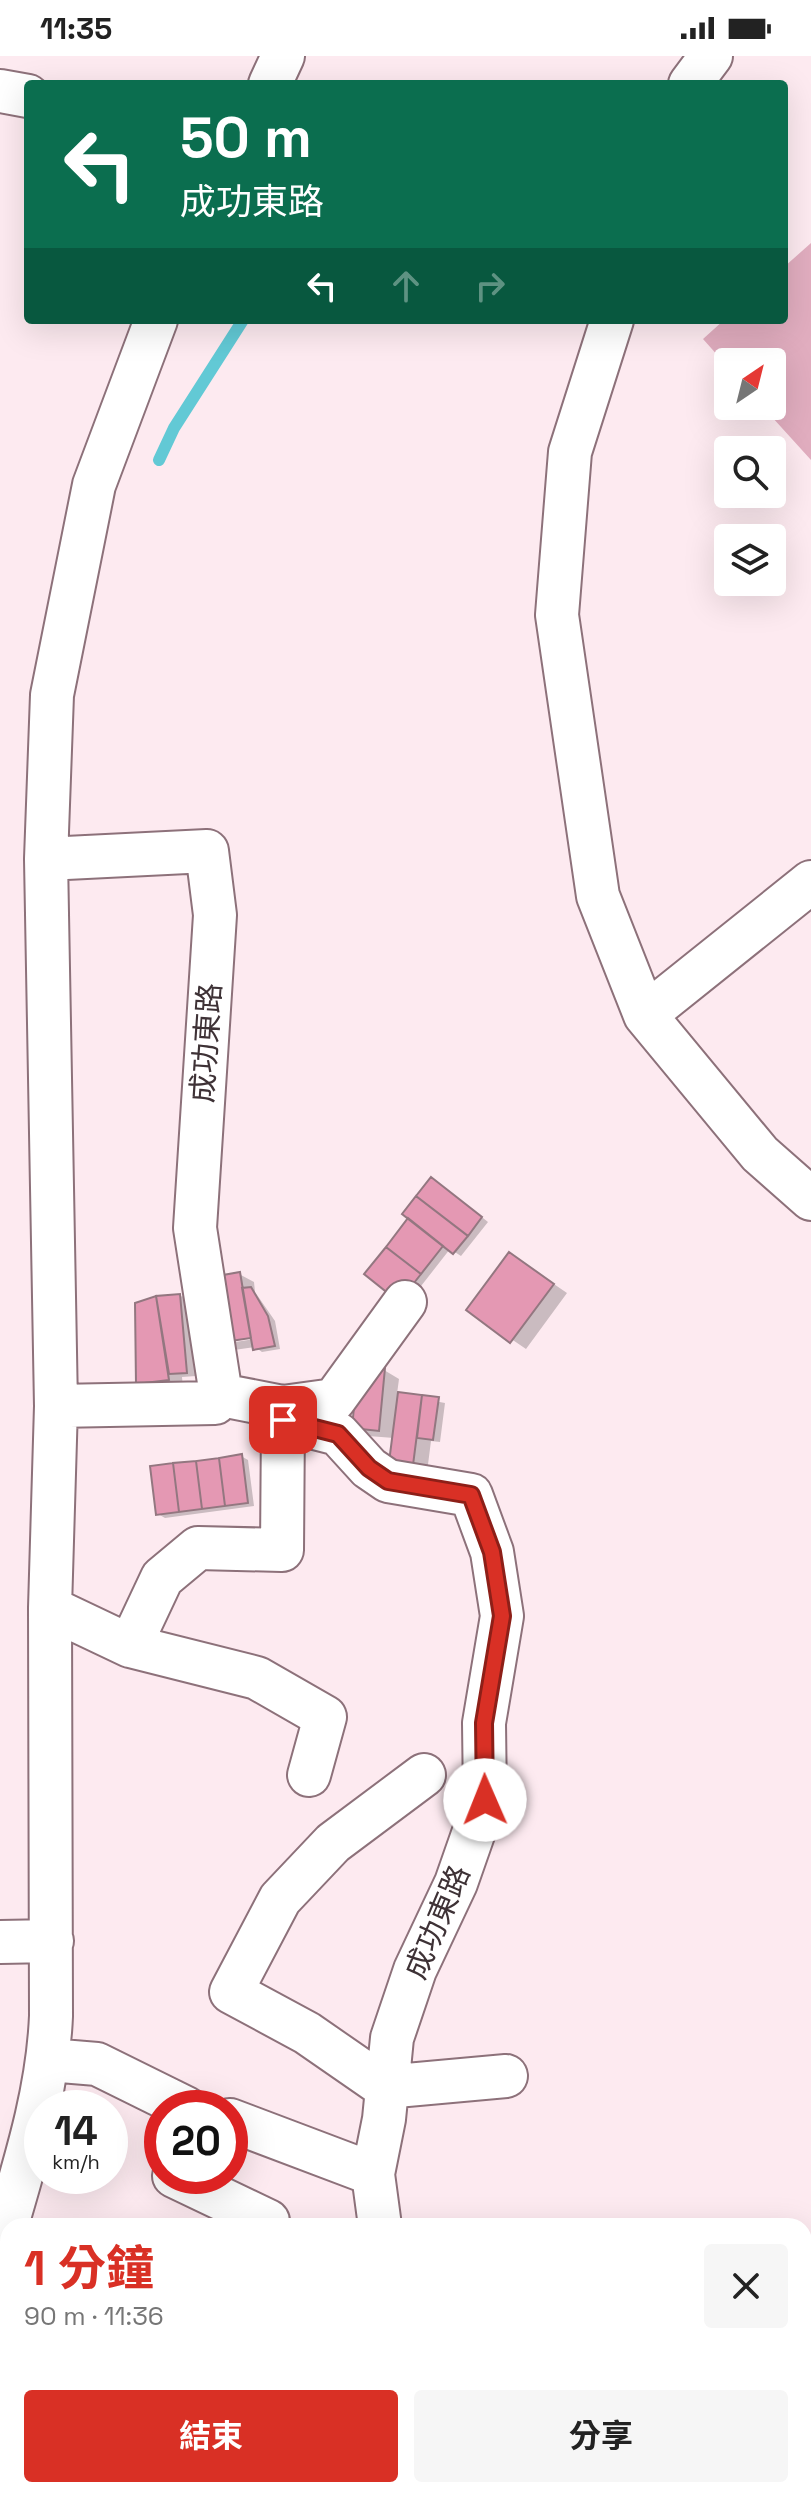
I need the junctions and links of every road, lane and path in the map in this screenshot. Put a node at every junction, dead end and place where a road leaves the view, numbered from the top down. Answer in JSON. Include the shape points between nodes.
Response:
{"nodes":[{"id":1,"x":283,"y":56,"type":"edge"},
{"id":2,"x":711,"y":56,"type":"edge"},
{"id":3,"x":272,"y":80,"type":"edge"},
{"id":4,"x":693,"y":80,"type":"edge"},
{"id":5,"x":0,"y":91,"type":"edge"},
{"id":6,"x":24,"y":95,"type":"edge"},
{"id":7,"x":154,"y":324,"type":"edge"},
{"id":8,"x":611,"y":324,"type":"edge"},
{"id":9,"x":46,"y":859,"type":"junction"},
{"id":10,"x":811,"y":882,"type":"edge"},
{"id":11,"x":645,"y":1015,"type":"junction"},
{"id":12,"x":811,"y":1199,"type":"edge"},
{"id":13,"x":405,"y":1302,"type":"dead end"},
{"id":14,"x":221,"y":1395,"type":"junction"},
{"id":15,"x":56,"y":1406,"type":"junction"},
{"id":16,"x":283,"y":1414,"type":"junction"},
{"id":17,"x":50,"y":1608,"type":"junction"},
{"id":18,"x":130,"y":1646,"type":"junction"},
{"id":19,"x":309,"y":1775,"type":"dead end"},
{"id":20,"x":424,"y":1775,"type":"dead end"},
{"id":21,"x":52,"y":1941,"type":"junction"},
{"id":22,"x":0,"y":1942,"type":"edge"},
{"id":23,"x":49,"y":2060,"type":"junction"},
{"id":24,"x":506,"y":2076,"type":"dead end"},
{"id":25,"x":385,"y":2087,"type":"junction"},
{"id":26,"x":150,"y":2090,"type":"edge"},
{"id":27,"x":248,"y":2127,"type":"edge"},
{"id":28,"x":373,"y":2174,"type":"junction"},
{"id":29,"x":212,"y":2194,"type":"edge"},
{"id":30,"x":9,"y":2218,"type":"edge"},
{"id":31,"x":262,"y":2218,"type":"edge"},
{"id":32,"x":370,"y":2218,"type":"edge"}],
"edges":[{"from":1,"to":3,"type":"street"},
{"from":2,"to":4,"type":"street"},
{"from":5,"to":6,"type":"street"},
{"from":7,"to":9,"type":"street","via":[[94,485],[52,695]]},
{"from":8,"to":11,"type":"street","via":[[570,452],[557,615],[598,896]]},
{"from":9,"to":14,"type":"street","name":"成功東路","via":[[207,851],[215,915],[195,1228]]},
{"from":9,"to":15,"type":"street"},
{"from":10,"to":11,"type":"street"},
{"from":11,"to":12,"type":"street","via":[[760,1154]]},
{"from":13,"to":16,"type":"street","name":"成功東路","via":[[334,1400]]},
{"from":14,"to":15,"type":"street","name":"成功東路","via":[[215,1403]]},
{"from":14,"to":16,"type":"street","name":"成功東路"},
{"from":15,"to":17,"type":"street"},
{"from":16,"to":18,"type":"street","via":[[282,1550],[198,1548],[162,1578]]},
{"from":16,"to":25,"type":"street","name":"成功東路","via":[[338,1434],[388,1481],[471,1495],[492,1552],[502,1616],[484,1723],[485,1800],[456,1883],[415,1970],[392,2038]]},
{"from":17,"to":18,"type":"street"},
{"from":17,"to":21,"type":"street"},
{"from":18,"to":19,"type":"street","via":[[257,1678],[325,1717]]},
{"from":20,"to":25,"type":"street","via":[[333,1843],[280,1899],[231,1992],[307,2033]]},
{"from":21,"to":22,"type":"street"},
{"from":21,"to":23,"type":"street"},
{"from":23,"to":26,"type":"street","via":[[97,2064]]},
{"from":23,"to":30,"type":"street"},
{"from":24,"to":25,"type":"street"},
{"from":25,"to":28,"type":"street","name":"成功東路"},
{"from":27,"to":28,"type":"street"},
{"from":28,"to":32,"type":"street","name":"成功東路"},
{"from":29,"to":31,"type":"street"}]}
